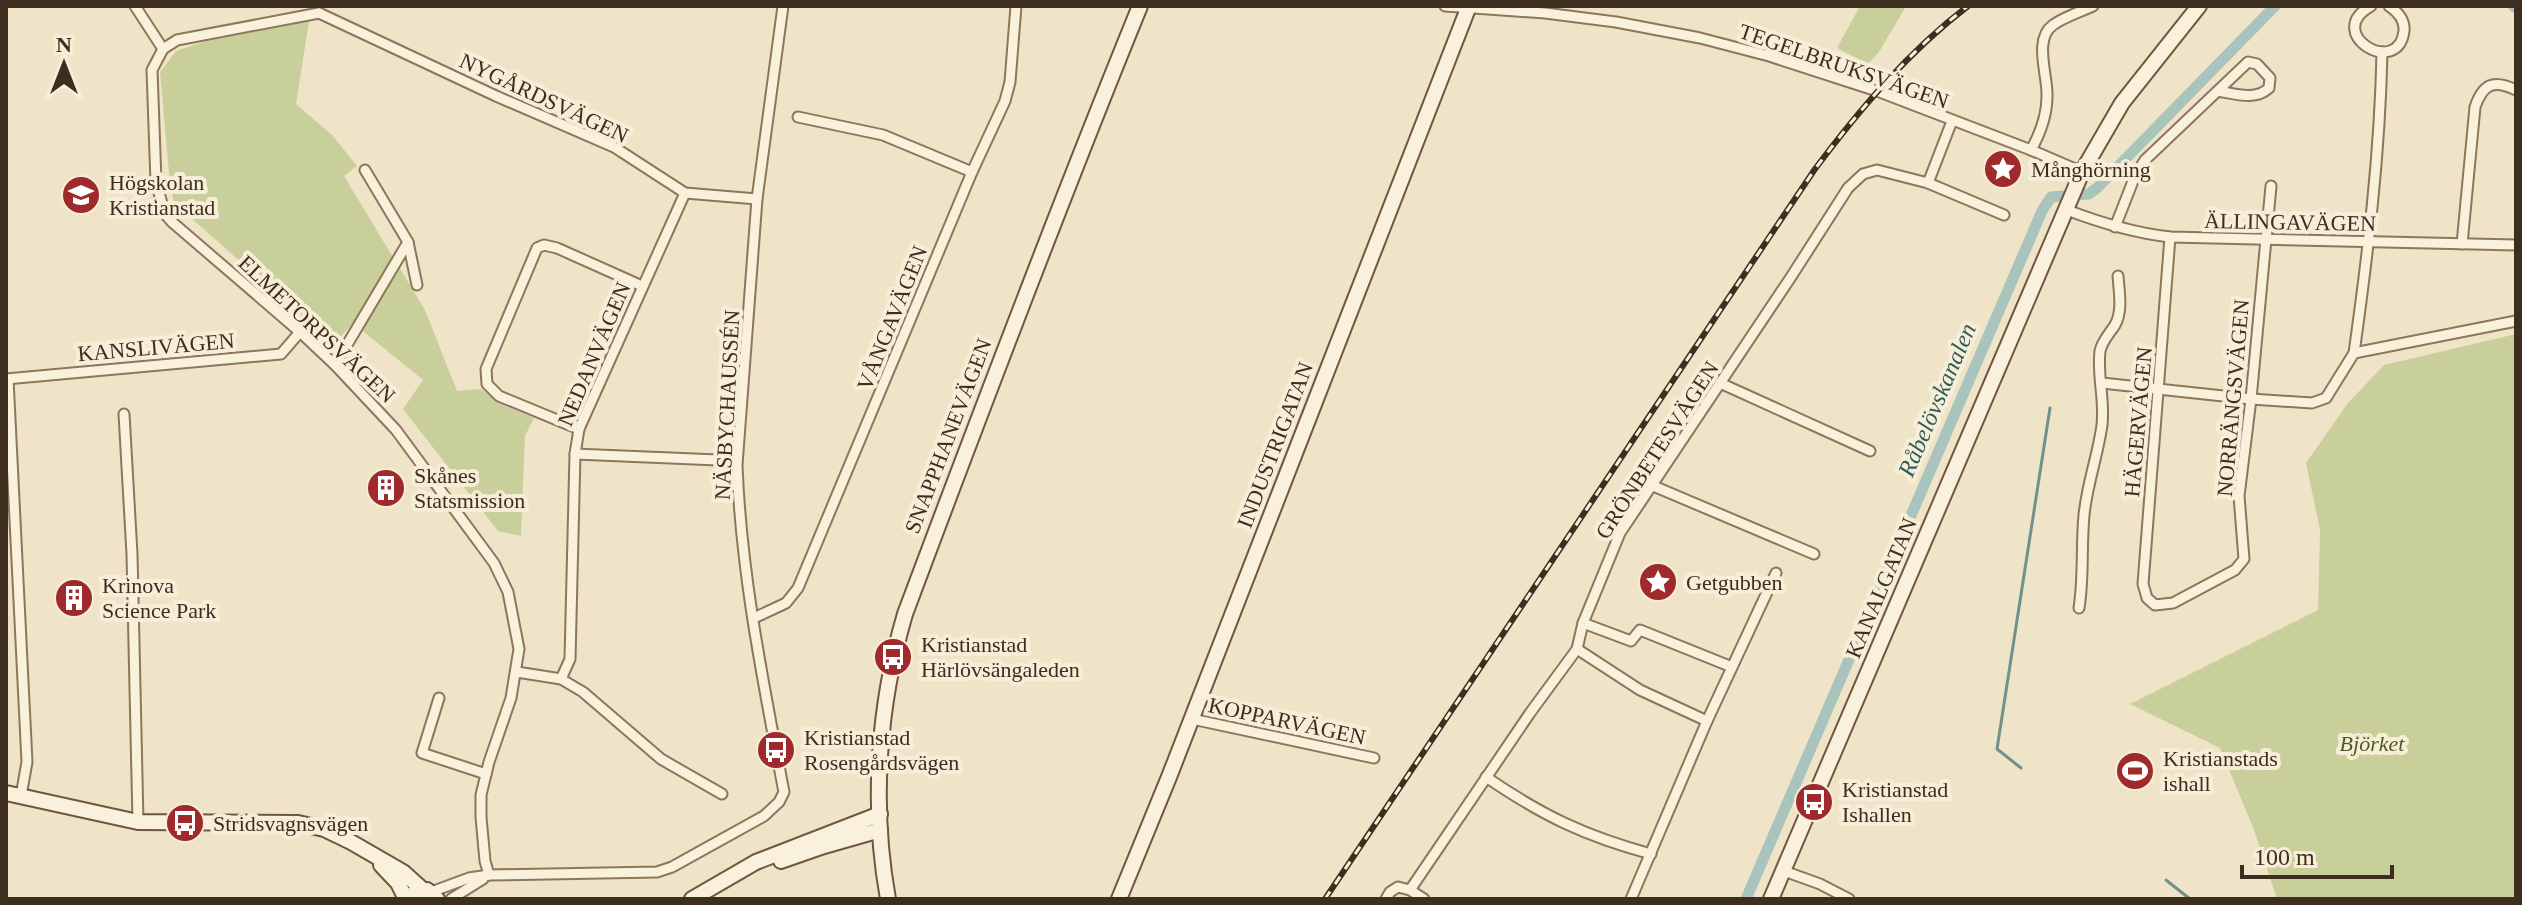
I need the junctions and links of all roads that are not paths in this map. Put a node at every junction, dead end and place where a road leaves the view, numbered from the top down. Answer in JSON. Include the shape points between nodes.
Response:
{"nodes":[{"id":1,"x":135,"y":6,"type":"edge"},
{"id":2,"x":783,"y":6,"type":"edge"},
{"id":3,"x":1016,"y":6,"type":"edge"},
{"id":4,"x":1140,"y":6,"type":"edge"},
{"id":5,"x":1445,"y":6,"type":"edge"},
{"id":6,"x":2093,"y":6,"type":"edge"},
{"id":7,"x":2371,"y":6,"type":"edge"},
{"id":8,"x":2389,"y":6,"type":"edge"},
{"id":9,"x":1468,"y":7,"type":"edge"},
{"id":10,"x":2193,"y":8,"type":"edge"},
{"id":11,"x":319,"y":9,"type":"edge"},
{"id":12,"x":163,"y":49,"type":"junction"},
{"id":13,"x":2382,"y":52,"type":"junction"},
{"id":14,"x":2516,"y":90,"type":"edge"},
{"id":15,"x":2218,"y":91,"type":"junction"},
{"id":16,"x":798,"y":117,"type":"dead end"},
{"id":17,"x":1952,"y":121,"type":"junction"},
{"id":18,"x":2031,"y":150,"type":"junction"},
{"id":19,"x":365,"y":170,"type":"dead end"},
{"id":20,"x":972,"y":172,"type":"junction"},
{"id":21,"x":2080,"y":178,"type":"junction"},
{"id":22,"x":1928,"y":183,"type":"junction"},
{"id":23,"x":2271,"y":186,"type":"dead end"},
{"id":24,"x":685,"y":193,"type":"junction"},
{"id":25,"x":757,"y":199,"type":"junction"},
{"id":26,"x":2069,"y":205,"type":"junction"},
{"id":27,"x":2004,"y":215,"type":"dead end"},
{"id":28,"x":2115,"y":227,"type":"junction"},
{"id":29,"x":2170,"y":237,"type":"junction"},
{"id":30,"x":2265,"y":240,"type":"junction"},
{"id":31,"x":408,"y":242,"type":"junction"},
{"id":32,"x":2370,"y":243,"type":"junction"},
{"id":33,"x":2462,"y":244,"type":"junction"},
{"id":34,"x":2516,"y":245,"type":"edge"},
{"id":35,"x":2118,"y":276,"type":"dead end"},
{"id":36,"x":417,"y":285,"type":"dead end"},
{"id":37,"x":642,"y":286,"type":"junction"},
{"id":38,"x":2516,"y":321,"type":"edge"},
{"id":39,"x":300,"y":332,"type":"junction"},
{"id":40,"x":2354,"y":353,"type":"junction"},
{"id":41,"x":335,"y":365,"type":"junction"},
{"id":42,"x":7,"y":379,"type":"edge"},
{"id":43,"x":1720,"y":383,"type":"junction"},
{"id":44,"x":2102,"y":383,"type":"junction"},
{"id":45,"x":2160,"y":389,"type":"junction"},
{"id":46,"x":2251,"y":399,"type":"junction"},
{"id":47,"x":124,"y":414,"type":"dead end"},
{"id":48,"x":579,"y":429,"type":"junction"},
{"id":49,"x":1870,"y":451,"type":"dead end"},
{"id":50,"x":575,"y":454,"type":"junction"},
{"id":51,"x":718,"y":460,"type":"dead end"},
{"id":52,"x":1651,"y":485,"type":"junction"},
{"id":53,"x":1814,"y":554,"type":"dead end"},
{"id":54,"x":1776,"y":573,"type":"dead end"},
{"id":55,"x":2155,"y":605,"type":"joint"},
{"id":56,"x":2079,"y":608,"type":"dead end"},
{"id":57,"x":754,"y":618,"type":"junction"},
{"id":58,"x":1583,"y":623,"type":"junction"},
{"id":59,"x":1577,"y":649,"type":"junction"},
{"id":60,"x":1732,"y":667,"type":"junction"},
{"id":61,"x":517,"y":672,"type":"junction"},
{"id":62,"x":561,"y":679,"type":"junction"},
{"id":63,"x":439,"y":698,"type":"dead end"},
{"id":64,"x":1192,"y":719,"type":"junction"},
{"id":65,"x":1707,"y":721,"type":"junction"},
{"id":66,"x":1374,"y":758,"type":"dead end"},
{"id":67,"x":486,"y":774,"type":"junction"},
{"id":68,"x":1486,"y":777,"type":"junction"},
{"id":69,"x":13,"y":794,"type":"edge"},
{"id":70,"x":722,"y":794,"type":"dead end"},
{"id":71,"x":880,"y":814,"type":"junction"},
{"id":72,"x":138,"y":822,"type":"junction"},
{"id":73,"x":880,"y":830,"type":"junction"},
{"id":74,"x":1651,"y":854,"type":"junction"},
{"id":75,"x":373,"y":856,"type":"junction"},
{"id":76,"x":1784,"y":871,"type":"junction"},
{"id":77,"x":489,"y":875,"type":"junction"},
{"id":78,"x":717,"y":884,"type":"junction"},
{"id":79,"x":1410,"y":890,"type":"junction"},
{"id":80,"x":430,"y":894,"type":"edge"},
{"id":81,"x":407,"y":899,"type":"edge"},
{"id":82,"x":451,"y":899,"type":"edge"},
{"id":83,"x":692,"y":899,"type":"edge"},
{"id":84,"x":888,"y":899,"type":"edge"},
{"id":85,"x":1119,"y":899,"type":"edge"},
{"id":86,"x":1386,"y":899,"type":"edge"},
{"id":87,"x":1424,"y":899,"type":"edge"},
{"id":88,"x":1631,"y":899,"type":"edge"},
{"id":89,"x":1771,"y":899,"type":"edge"},
{"id":90,"x":1849,"y":899,"type":"edge"}],
"edges":[{"from":1,"to":12,"type":"street"},
{"from":2,"to":25,"type":"street","name":"NÄSBYCHAUSSÉN"},
{"from":3,"to":20,"type":"street","name":"VÅNGAVÄGEN","via":[[1005,101]]},
{"from":4,"to":71,"type":"street","name":"SNAPPHANEVÄGEN","via":[[905,614],[883,709]]},
{"from":5,"to":9,"type":"street","name":"TEGELBRUKSVÄGEN"},
{"from":6,"to":18,"type":"street","via":[[2051,26],[2045,37],[2048,95]]},
{"from":7,"to":13,"type":"street","via":[[2358,18],[2356,33],[2364,47]]},
{"from":8,"to":13,"type":"street","via":[[2400,16],[2404,31],[2397,45]]},
{"from":9,"to":17,"type":"street","name":"TEGELBRUKSVÄGEN","via":[[1616,22],[1700,38],[1867,88]]},
{"from":9,"to":64,"type":"street","name":"INDUSTRIGATAN"},
{"from":10,"to":21,"type":"street","name":"KANALGATAN","via":[[2122,103]]},
{"from":11,"to":12,"type":"street","via":[[177,40]]},
{"from":11,"to":24,"type":"street","name":"NYGÅRDSVÄGEN","via":[[614,147]]},
{"from":12,"to":39,"type":"street","name":"ELMETORPSVÄGEN","via":[[152,70],[156,182],[165,214]]},
{"from":13,"to":32,"type":"street"},
{"from":14,"to":33,"type":"street","via":[[2492,84],[2480,93],[2475,107]]},
{"from":15,"to":15,"type":"street","via":[[2248,62],[2270,78],[2262,94]]},
{"from":15,"to":28,"type":"street","via":[[2145,160]]},
{"from":16,"to":20,"type":"street","via":[[883,135]]},
{"from":17,"to":18,"type":"street","name":"TEGELBRUKSVÄGEN"},
{"from":17,"to":22,"type":"street"},
{"from":18,"to":21,"type":"street","name":"TEGELBRUKSVÄGEN"},
{"from":19,"to":31,"type":"street"},
{"from":20,"to":57,"type":"street","name":"VÅNGAVÄGEN","via":[[798,588],[786,603]]},
{"from":21,"to":26,"type":"street","name":"KANALGATAN"},
{"from":22,"to":27,"type":"street","name":"GRÖNBETESVÄGEN"},
{"from":22,"to":43,"type":"street","name":"GRÖNBETESVÄGEN","via":[[1877,170],[1848,188]]},
{"from":23,"to":30,"type":"street","name":"NORRÄNGSVÄGEN"},
{"from":24,"to":25,"type":"street","name":"NYGÅRDSVÄGEN"},
{"from":24,"to":37,"type":"street","name":"NEDANVÄGEN"},
{"from":25,"to":57,"type":"street","name":"NÄSBYCHAUSSÉN","via":[[737,465]]},
{"from":26,"to":28,"type":"street","name":"ÄLLINGAVÄGEN"},
{"from":26,"to":76,"type":"street","name":"KANALGATAN"},
{"from":28,"to":29,"type":"street","name":"ÄLLINGAVÄGEN"},
{"from":29,"to":30,"type":"street","name":"ÄLLINGAVÄGEN"},
{"from":29,"to":45,"type":"street","name":"HÄGERVÄGEN"},
{"from":30,"to":32,"type":"street","name":"ÄLLINGAVÄGEN"},
{"from":30,"to":46,"type":"street","name":"NORRÄNGSVÄGEN"},
{"from":31,"to":36,"type":"street"},
{"from":31,"to":41,"type":"street"},
{"from":32,"to":33,"type":"street","name":"ÄLLINGAVÄGEN"},
{"from":32,"to":40,"type":"street"},
{"from":33,"to":34,"type":"street","name":"ÄLLINGAVÄGEN"},
{"from":35,"to":44,"type":"street","via":[[2117,321],[2101,346]]},
{"from":37,"to":48,"type":"street","name":"NEDANVÄGEN"},
{"from":37,"to":48,"type":"street","via":[[557,248],[537,248],[486,369],[487,384],[499,396]]},
{"from":38,"to":40,"type":"street"},
{"from":39,"to":41,"type":"street","name":"ELMETORPSVÄGEN"},
{"from":39,"to":42,"type":"street","name":"KANSLIVÄGEN","via":[[281,354]]},
{"from":40,"to":46,"type":"street","via":[[2326,398],[2312,403]]},
{"from":41,"to":61,"type":"street","name":"ELMETORPSVÄGEN","via":[[396,430],[494,563],[508,592],[519,649]]},
{"from":42,"to":69,"type":"street","via":[[27,762]]},
{"from":43,"to":49,"type":"street"},
{"from":43,"to":52,"type":"street","name":"GRÖNBETESVÄGEN"},
{"from":44,"to":45,"type":"street"},
{"from":44,"to":56,"type":"street","via":[[2102,426],[2084,515]]},
{"from":45,"to":46,"type":"street"},
{"from":45,"to":55,"type":"street","name":"HÄGERVÄGEN","via":[[2143,584]]},
{"from":46,"to":55,"type":"street","name":"NORRÄNGSVÄGEN","via":[[2239,496],[2244,559],[2235,570],[2173,603]]},
{"from":47,"to":72,"type":"street"},
{"from":48,"to":50,"type":"street","name":"NEDANVÄGEN"},
{"from":50,"to":51,"type":"street"},
{"from":50,"to":62,"type":"street","name":"NEDANVÄGEN","via":[[570,659]]},
{"from":52,"to":53,"type":"street"},
{"from":52,"to":58,"type":"street","name":"GRÖNBETESVÄGEN","via":[[1620,533]]},
{"from":54,"to":60,"type":"street"},
{"from":57,"to":77,"type":"street","name":"NÄSBYCHAUSSÉN","via":[[784,792],[779,802],[764,816],[657,872]]},
{"from":58,"to":59,"type":"street","name":"GRÖNBETESVÄGEN"},
{"from":58,"to":60,"type":"street","via":[[1631,641],[1640,630]]},
{"from":59,"to":65,"type":"street","via":[[1640,690]]},
{"from":59,"to":68,"type":"street","name":"GRÖNBETESVÄGEN"},
{"from":60,"to":65,"type":"street"},
{"from":61,"to":62,"type":"street"},
{"from":61,"to":67,"type":"street","name":"ELMETORPSVÄGEN"},
{"from":62,"to":70,"type":"street","via":[[661,759]]},
{"from":63,"to":67,"type":"street","via":[[422,753]]},
{"from":64,"to":66,"type":"street","name":"KOPPARVÄGEN"},
{"from":64,"to":85,"type":"street","name":"INDUSTRIGATAN"},
{"from":65,"to":74,"type":"street"},
{"from":67,"to":77,"type":"street","name":"ELMETORPSVÄGEN","via":[[481,817]]},
{"from":68,"to":74,"type":"street","via":[[1569,826]]},
{"from":68,"to":79,"type":"street","name":"GRÖNBETESVÄGEN"},
{"from":69,"to":72,"type":"street"},
{"from":71,"to":73,"type":"street","name":"SNAPPHANEVÄGEN"},
{"from":71,"to":78,"type":"street","via":[[756,862]]},
{"from":72,"to":75,"type":"street","via":[[298,823],[324,829]]},
{"from":73,"to":78,"type":"street"},
{"from":73,"to":84,"type":"street","name":"SNAPPHANEVÄGEN"},
{"from":74,"to":88,"type":"street"},
{"from":75,"to":80,"type":"street"},
{"from":75,"to":81,"type":"street"},
{"from":76,"to":89,"type":"street","name":"KANALGATAN"},
{"from":76,"to":90,"type":"street"},
{"from":77,"to":80,"type":"street"},
{"from":77,"to":82,"type":"street"},
{"from":78,"to":83,"type":"street"},
{"from":79,"to":86,"type":"street","via":[[1398,887]]},
{"from":79,"to":87,"type":"street"},
{"from":80,"to":81,"type":"street","via":[[413,893]]}]}
